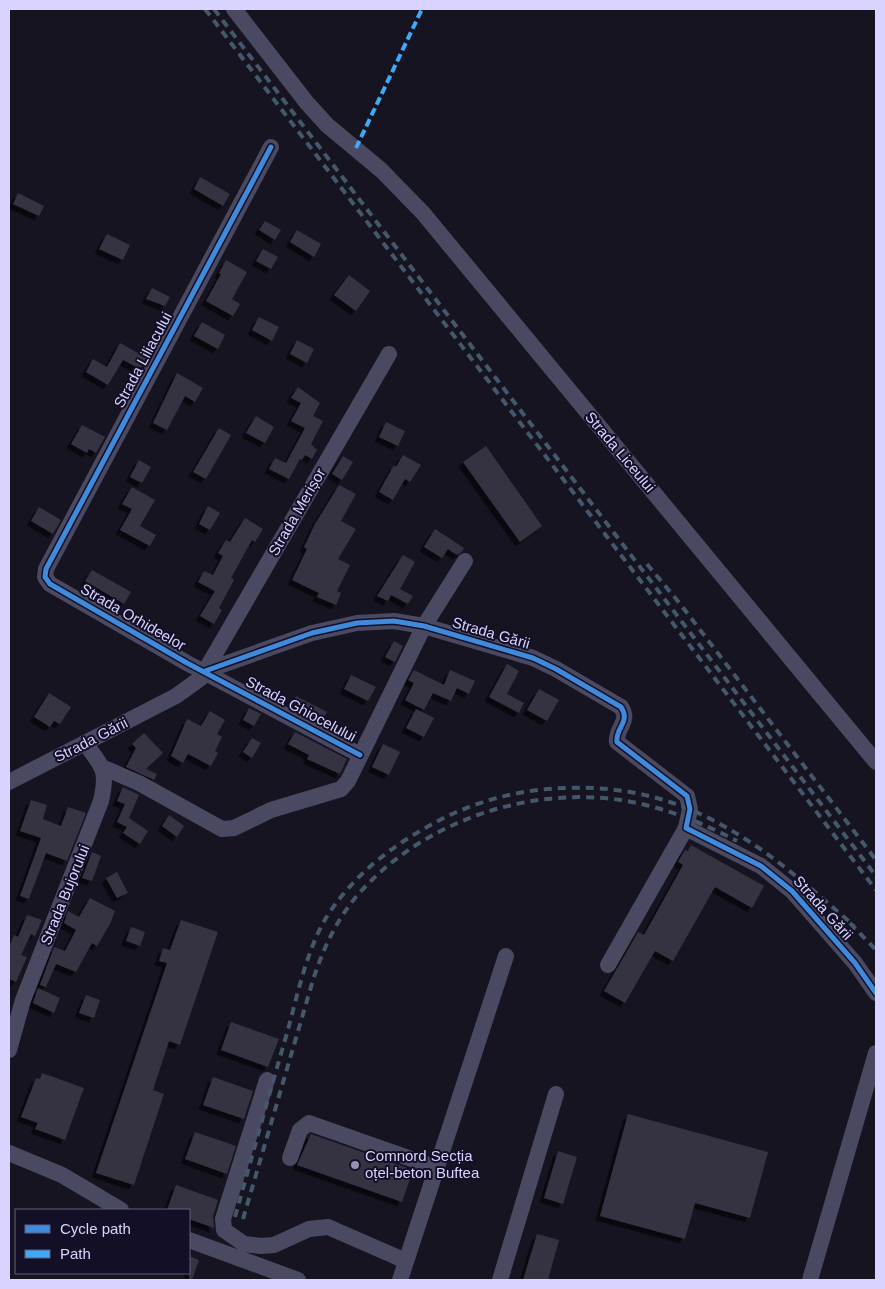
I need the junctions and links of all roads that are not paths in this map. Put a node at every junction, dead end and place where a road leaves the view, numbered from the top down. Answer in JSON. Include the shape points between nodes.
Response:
{"nodes":[{"id":1,"x":234,"y":9,"type":"edge"},
{"id":2,"x":271,"y":147,"type":"dead end"},
{"id":3,"x":389,"y":354,"type":"dead end"},
{"id":4,"x":465,"y":561,"type":"dead end"},
{"id":5,"x":50,"y":584,"type":"joint"},
{"id":6,"x":424,"y":626,"type":"junction"},
{"id":7,"x":205,"y":671,"type":"junction"},
{"id":8,"x":85,"y":743,"type":"junction"},
{"id":9,"x":360,"y":755,"type":"junction"},
{"id":10,"x":876,"y":762,"type":"edge"},
{"id":11,"x":104,"y":768,"type":"junction"},
{"id":12,"x":9,"y":782,"type":"edge"},
{"id":13,"x":686,"y":828,"type":"junction"},
{"id":14,"x":506,"y":956,"type":"dead end"},
{"id":15,"x":608,"y":965,"type":"dead end"},
{"id":16,"x":876,"y":993,"type":"edge"},
{"id":17,"x":9,"y":1050,"type":"edge"},
{"id":18,"x":876,"y":1053,"type":"edge"},
{"id":19,"x":267,"y":1080,"type":"dead end"},
{"id":20,"x":871,"y":1088,"type":"edge"},
{"id":21,"x":556,"y":1094,"type":"dead end"},
{"id":22,"x":9,"y":1153,"type":"edge"},
{"id":23,"x":290,"y":1158,"type":"dead end"},
{"id":24,"x":437,"y":1168,"type":"junction"},
{"id":25,"x":119,"y":1209,"type":"edge"},
{"id":26,"x":190,"y":1240,"type":"edge"},
{"id":27,"x":406,"y":1261,"type":"junction"},
{"id":28,"x":298,"y":1280,"type":"edge"},
{"id":29,"x":400,"y":1280,"type":"edge"},
{"id":30,"x":500,"y":1280,"type":"edge"},
{"id":31,"x":810,"y":1280,"type":"edge"}],
"edges":[{"from":1,"to":10,"type":"street","name":"Strada Liceului","via":[[306,103],[381,170],[423,213]]},
{"from":2,"to":5,"type":"street","name":"Strada Liliacului","via":[[46,569],[45,577]]},
{"from":3,"to":7,"type":"street","name":"Strada Merișor"},
{"from":4,"to":6,"type":"street"},
{"from":5,"to":7,"type":"street","name":"Strada Orhideelor"},
{"from":6,"to":7,"type":"street","name":"Strada Gării","via":[[394,621],[349,624],[312,633]]},
{"from":6,"to":9,"type":"street"},
{"from":6,"to":13,"type":"street","name":"Strada Gării","via":[[533,658],[618,704],[625,716],[617,742],[687,796],[690,809]]},
{"from":7,"to":8,"type":"street","name":"Strada Gării","via":[[194,684],[176,696]]},
{"from":7,"to":9,"type":"street","name":"Strada Ghiocelului"},
{"from":8,"to":11,"type":"street"},
{"from":8,"to":12,"type":"street","name":"Strada Gării"},
{"from":9,"to":11,"type":"street","via":[[341,789],[272,810],[227,830]]},
{"from":11,"to":17,"type":"street","name":"Strada Bujorului","via":[[101,801],[24,1000]]},
{"from":13,"to":15,"type":"street"},
{"from":13,"to":16,"type":"street","name":"Strada Gării","via":[[761,866],[792,891],[855,962]]},
{"from":14,"to":24,"type":"street"},
{"from":18,"to":20,"type":"street"},
{"from":19,"to":27,"type":"street","via":[[224,1219],[224,1230],[244,1244],[261,1246],[274,1245],[309,1229],[328,1227]]},
{"from":20,"to":31,"type":"street"},
{"from":21,"to":30,"type":"street"},
{"from":22,"to":25,"type":"street","via":[[62,1174]]},
{"from":23,"to":24,"type":"street","via":[[300,1130],[309,1123]]},
{"from":24,"to":27,"type":"street"},
{"from":26,"to":28,"type":"street"},
{"from":27,"to":29,"type":"street"}]}
